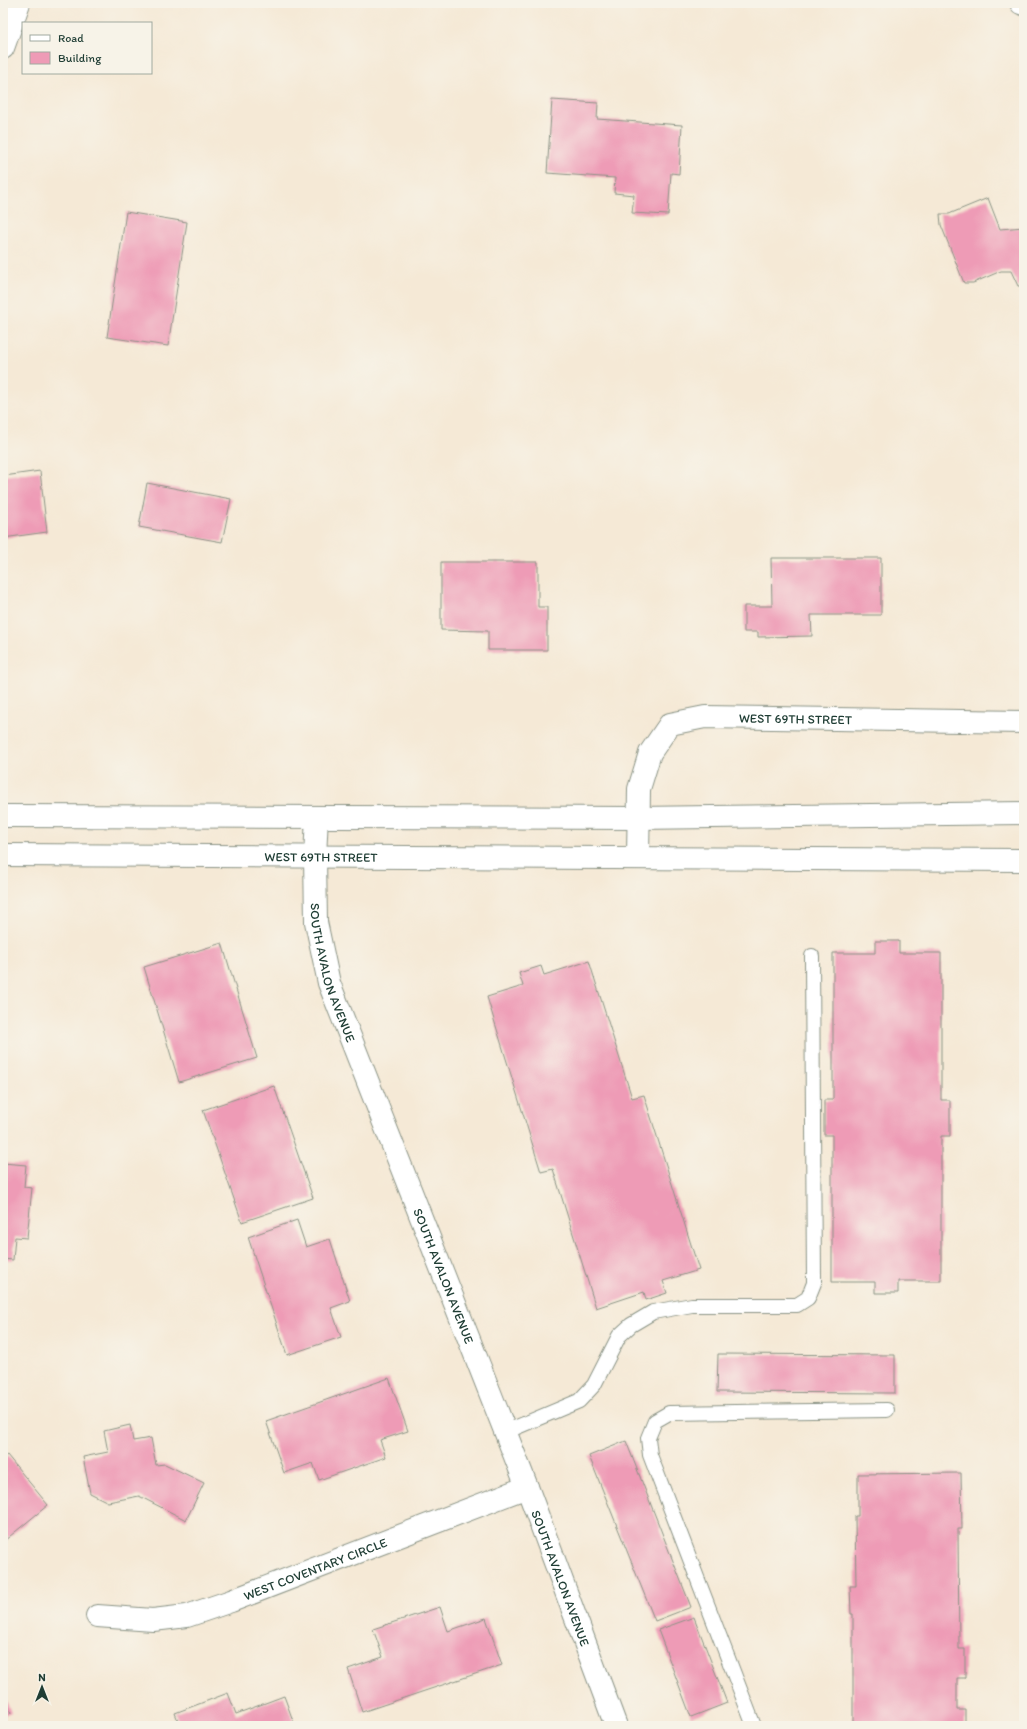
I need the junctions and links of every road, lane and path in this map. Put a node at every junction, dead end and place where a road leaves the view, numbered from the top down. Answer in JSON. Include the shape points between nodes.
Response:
{"nodes":[{"id":1,"x":19,"y":3,"type":"edge"},
{"id":2,"x":3,"y":48,"type":"edge"},
{"id":3,"x":1024,"y":722,"type":"edge"},
{"id":4,"x":1024,"y":813,"type":"edge"},
{"id":5,"x":3,"y":816,"type":"edge"},
{"id":6,"x":317,"y":817,"type":"junction"},
{"id":7,"x":638,"y":818,"type":"junction"},
{"id":8,"x":3,"y":855,"type":"edge"},
{"id":9,"x":316,"y":856,"type":"junction"},
{"id":10,"x":638,"y":858,"type":"junction"},
{"id":11,"x":1024,"y":860,"type":"edge"},
{"id":12,"x":812,"y":956,"type":"dead end"},
{"id":13,"x":887,"y":1410,"type":"dead end"},
{"id":14,"x":505,"y":1432,"type":"junction"},
{"id":15,"x":527,"y":1487,"type":"junction"},
{"id":16,"x":97,"y":1616,"type":"dead end"},
{"id":17,"x":616,"y":1726,"type":"edge"},
{"id":18,"x":754,"y":1726,"type":"edge"}],
"edges":[{"from":1,"to":2,"type":"main road"},
{"from":3,"to":7,"type":"main road","name":"WEST 69TH STREET","via":[[705,717],[670,724],[650,753],[639,789]]},
{"from":4,"to":7,"type":"main road"},
{"from":5,"to":6,"type":"main road"},
{"from":6,"to":7,"type":"main road"},
{"from":6,"to":9,"type":"main road","name":"SOUTH AVALON AVENUE"},
{"from":7,"to":10,"type":"main road","name":"WEST 69TH STREET"},
{"from":8,"to":9,"type":"main road","name":"WEST 69TH STREET"},
{"from":9,"to":10,"type":"main road","name":"WEST 69TH STREET"},
{"from":9,"to":14,"type":"main road","name":"SOUTH AVALON AVENUE","via":[[316,922],[329,983]]},
{"from":10,"to":11,"type":"main road","name":"WEST 69TH STREET"},
{"from":12,"to":14,"type":"lane","via":[[814,1283],[808,1298],[797,1305],[692,1305],[653,1312],[631,1325],[619,1336],[594,1385],[579,1401]]},
{"from":13,"to":18,"type":"lane","via":[[669,1413],[654,1421],[648,1438],[650,1455]]},
{"from":14,"to":15,"type":"main road","name":"SOUTH AVALON AVENUE"},
{"from":15,"to":16,"type":"main road","name":"WEST COVENTARY CIRCLE","via":[[187,1616],[153,1620]]},
{"from":15,"to":17,"type":"main road","name":"SOUTH AVALON AVENUE"}]}
